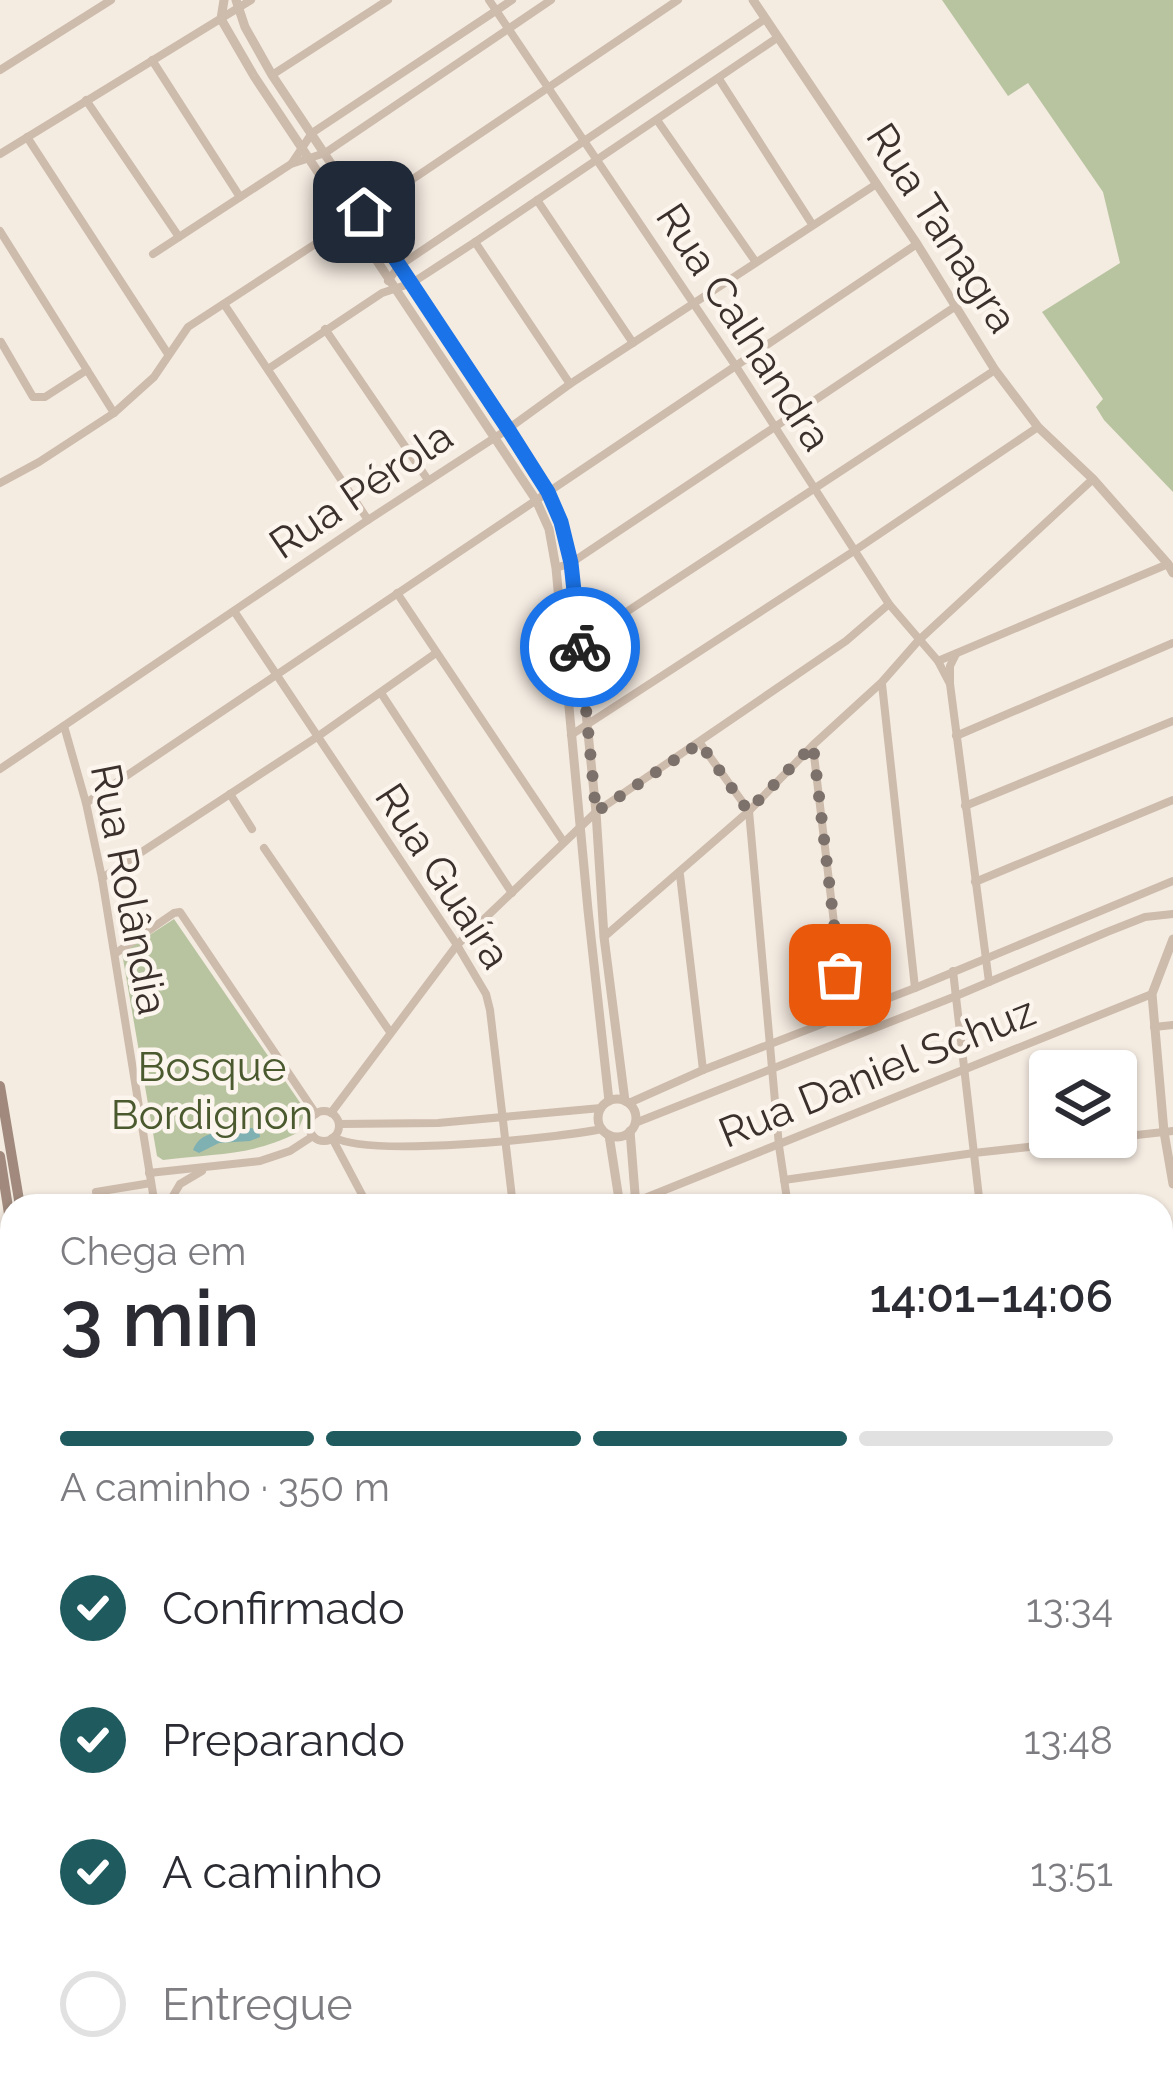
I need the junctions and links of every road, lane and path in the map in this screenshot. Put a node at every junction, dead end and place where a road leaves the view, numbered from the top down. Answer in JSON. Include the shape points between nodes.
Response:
{"nodes":[{"id":1,"x":111,"y":0,"type":"edge"},
{"id":2,"x":224,"y":0,"type":"edge"},
{"id":3,"x":251,"y":0,"type":"edge"},
{"id":4,"x":388,"y":0,"type":"edge"},
{"id":5,"x":489,"y":0,"type":"edge"},
{"id":6,"x":512,"y":0,"type":"edge"},
{"id":7,"x":551,"y":0,"type":"edge"},
{"id":8,"x":678,"y":0,"type":"edge"},
{"id":9,"x":752,"y":0,"type":"edge"},
{"id":10,"x":237,"y":4,"type":"edge"},
{"id":11,"x":496,"y":10,"type":"junction"},
{"id":12,"x":221,"y":19,"type":"junction"},
{"id":13,"x":765,"y":19,"type":"junction"},
{"id":14,"x":509,"y":29,"type":"junction"},
{"id":15,"x":777,"y":38,"type":"junction"},
{"id":16,"x":152,"y":60,"type":"junction"},
{"id":17,"x":0,"y":70,"type":"edge"},
{"id":18,"x":272,"y":74,"type":"junction"},
{"id":19,"x":719,"y":79,"type":"junction"},
{"id":20,"x":549,"y":86,"type":"junction"},
{"id":21,"x":86,"y":100,"type":"junction"},
{"id":22,"x":657,"y":120,"type":"junction"},
{"id":23,"x":312,"y":133,"type":"junction"},
{"id":24,"x":26,"y":137,"type":"junction"},
{"id":25,"x":585,"y":142,"type":"junction"},
{"id":26,"x":305,"y":153,"type":"junction"},
{"id":27,"x":325,"y":153,"type":"junction"},
{"id":28,"x":0,"y":154,"type":"edge"},
{"id":29,"x":597,"y":160,"type":"junction"},
{"id":30,"x":875,"y":184,"type":"junction"},
{"id":31,"x":240,"y":197,"type":"junction"},
{"id":32,"x":537,"y":200,"type":"junction"},
{"id":33,"x":364,"y":212,"type":"junction"},
{"id":34,"x":349,"y":222,"type":"junction"},
{"id":35,"x":812,"y":225,"type":"junction"},
{"id":36,"x":0,"y":231,"type":"edge"},
{"id":37,"x":179,"y":237,"type":"junction"},
{"id":38,"x":475,"y":242,"type":"junction"},
{"id":39,"x":916,"y":244,"type":"junction"},
{"id":40,"x":153,"y":254,"type":"dead end"},
{"id":41,"x":755,"y":262,"type":"junction"},
{"id":42,"x":399,"y":266,"type":"junction"},
{"id":43,"x":412,"y":283,"type":"junction"},
{"id":44,"x":392,"y":285,"type":"junction"},
{"id":45,"x":224,"y":304,"type":"junction"},
{"id":46,"x":695,"y":304,"type":"junction"},
{"id":47,"x":956,"y":306,"type":"junction"},
{"id":48,"x":325,"y":329,"type":"junction"},
{"id":49,"x":1,"y":342,"type":"edge"},
{"id":50,"x":633,"y":344,"type":"junction"},
{"id":51,"x":168,"y":354,"type":"junction"},
{"id":52,"x":737,"y":368,"type":"junction"},
{"id":53,"x":268,"y":369,"type":"junction"},
{"id":54,"x":87,"y":370,"type":"junction"},
{"id":55,"x":995,"y":370,"type":"junction"},
{"id":56,"x":570,"y":384,"type":"junction"},
{"id":57,"x":114,"y":413,"type":"junction"},
{"id":58,"x":1038,"y":427,"type":"junction"},
{"id":59,"x":508,"y":429,"type":"junction"},
{"id":60,"x":776,"y":429,"type":"junction"},
{"id":61,"x":494,"y":438,"type":"junction"},
{"id":62,"x":1093,"y":479,"type":"junction"},
{"id":63,"x":428,"y":480,"type":"junction"},
{"id":64,"x":0,"y":484,"type":"edge"},
{"id":65,"x":814,"y":488,"type":"junction"},
{"id":66,"x":548,"y":492,"type":"junction"},
{"id":67,"x":536,"y":500,"type":"junction"},
{"id":68,"x":368,"y":520,"type":"junction"},
{"id":69,"x":854,"y":551,"type":"junction"},
{"id":70,"x":571,"y":563,"type":"junction"},
{"id":71,"x":556,"y":568,"type":"junction"},
{"id":72,"x":1171,"y":569,"type":"edge"},
{"id":73,"x":397,"y":593,"type":"junction"},
{"id":74,"x":889,"y":604,"type":"junction"},
{"id":75,"x":234,"y":611,"type":"junction"},
{"id":76,"x":918,"y":641,"type":"junction"},
{"id":77,"x":579,"y":643,"type":"junction"},
{"id":78,"x":1173,"y":643,"type":"edge"},
{"id":79,"x":564,"y":650,"type":"junction"},
{"id":80,"x":436,"y":653,"type":"junction"},
{"id":81,"x":956,"y":654,"type":"junction"},
{"id":82,"x":938,"y":661,"type":"junction"},
{"id":83,"x":277,"y":676,"type":"junction"},
{"id":84,"x":882,"y":682,"type":"junction"},
{"id":85,"x":950,"y":684,"type":"junction"},
{"id":86,"x":381,"y":693,"type":"junction"},
{"id":87,"x":1173,"y":722,"type":"edge"},
{"id":88,"x":64,"y":726,"type":"junction"},
{"id":89,"x":586,"y":727,"type":"junction"},
{"id":90,"x":571,"y":735,"type":"junction"},
{"id":91,"x":956,"y":736,"type":"junction"},
{"id":92,"x":317,"y":737,"type":"junction"},
{"id":93,"x":700,"y":743,"type":"junction"},
{"id":94,"x":813,"y":745,"type":"junction"},
{"id":95,"x":0,"y":768,"type":"edge"},
{"id":96,"x":230,"y":794,"type":"junction"},
{"id":97,"x":1173,"y":800,"type":"edge"},
{"id":98,"x":86,"y":803,"type":"junction"},
{"id":99,"x":965,"y":806,"type":"junction"},
{"id":100,"x":748,"y":811,"type":"junction"},
{"id":101,"x":596,"y":812,"type":"junction"},
{"id":102,"x":581,"y":827,"type":"junction"},
{"id":103,"x":252,"y":829,"type":"dead end"},
{"id":104,"x":563,"y":842,"type":"junction"},
{"id":105,"x":264,"y":848,"type":"dead end"},
{"id":106,"x":680,"y":874,"type":"junction"},
{"id":107,"x":102,"y":878,"type":"junction"},
{"id":108,"x":1173,"y":880,"type":"edge"},
{"id":109,"x":975,"y":882,"type":"junction"},
{"id":110,"x":512,"y":893,"type":"junction"},
{"id":111,"x":1173,"y":914,"type":"edge"},
{"id":112,"x":604,"y":937,"type":"junction"},
{"id":113,"x":1173,"y":939,"type":"edge"},
{"id":114,"x":457,"y":945,"type":"junction"},
{"id":115,"x":116,"y":953,"type":"junction"},
{"id":116,"x":985,"y":959,"type":"junction"},
{"id":117,"x":953,"y":971,"type":"junction"},
{"id":118,"x":989,"y":982,"type":"junction"},
{"id":119,"x":915,"y":988,"type":"junction"},
{"id":120,"x":1152,"y":994,"type":"junction"},
{"id":121,"x":956,"y":995,"type":"junction"},
{"id":122,"x":845,"y":1015,"type":"junction"},
{"id":123,"x":1173,"y":1024,"type":"edge"},
{"id":124,"x":1154,"y":1027,"type":"junction"},
{"id":125,"x":390,"y":1032,"type":"junction"},
{"id":126,"x":770,"y":1045,"type":"junction"},
{"id":127,"x":773,"y":1068,"type":"junction"},
{"id":128,"x":703,"y":1070,"type":"junction"},
{"id":129,"x":964,"y":1070,"type":"junction"},
{"id":130,"x":0,"y":1086,"type":"edge"},
{"id":131,"x":627,"y":1102,"type":"junction"},
{"id":132,"x":605,"y":1104,"type":"junction"},
{"id":133,"x":331,"y":1113,"type":"junction"},
{"id":134,"x":316,"y":1114,"type":"junction"},
{"id":135,"x":503,"y":1118,"type":"junction"},
{"id":136,"x":339,"y":1124,"type":"junction"},
{"id":137,"x":633,"y":1127,"type":"junction"},
{"id":138,"x":1168,"y":1131,"type":"edge"},
{"id":139,"x":606,"y":1132,"type":"junction"},
{"id":140,"x":313,"y":1136,"type":"junction"},
{"id":141,"x":333,"y":1138,"type":"junction"},
{"id":142,"x":505,"y":1141,"type":"junction"},
{"id":143,"x":779,"y":1146,"type":"junction"},
{"id":144,"x":974,"y":1153,"type":"junction"},
{"id":145,"x":0,"y":1156,"type":"edge"},
{"id":146,"x":209,"y":1168,"type":"junction"},
{"id":147,"x":150,"y":1178,"type":"junction"},
{"id":148,"x":784,"y":1180,"type":"junction"},
{"id":149,"x":1173,"y":1184,"type":"edge"},
{"id":150,"x":96,"y":1192,"type":"dead end"},
{"id":151,"x":6,"y":1194,"type":"edge"},
{"id":152,"x":18,"y":1194,"type":"edge"},
{"id":153,"x":153,"y":1194,"type":"edge"},
{"id":154,"x":174,"y":1194,"type":"edge"},
{"id":155,"x":362,"y":1194,"type":"edge"},
{"id":156,"x":512,"y":1194,"type":"edge"},
{"id":157,"x":620,"y":1194,"type":"edge"},
{"id":158,"x":637,"y":1194,"type":"edge"},
{"id":159,"x":659,"y":1194,"type":"edge"},
{"id":160,"x":786,"y":1194,"type":"edge"},
{"id":161,"x":979,"y":1194,"type":"edge"}],
"edges":[{"from":1,"to":17,"type":"street"},
{"from":2,"to":12,"type":"street"},
{"from":3,"to":10,"type":"street"},
{"from":4,"to":18,"type":"street"},
{"from":5,"to":11,"type":"street","name":"Rua Calhandra"},
{"from":6,"to":11,"type":"street"},
{"from":7,"to":14,"type":"street"},
{"from":8,"to":20,"type":"street"},
{"from":9,"to":13,"type":"street","name":"Rua Tanagra"},
{"from":10,"to":12,"type":"street"},
{"from":10,"to":18,"type":"street"},
{"from":11,"to":14,"type":"street","name":"Rua Calhandra"},
{"from":11,"to":23,"type":"street"},
{"from":12,"to":16,"type":"street"},
{"from":12,"to":26,"type":"street"},
{"from":13,"to":15,"type":"street","name":"Rua Tanagra"},
{"from":13,"to":25,"type":"street"},
{"from":14,"to":20,"type":"street","name":"Rua Calhandra"},
{"from":14,"to":27,"type":"street"},
{"from":15,"to":19,"type":"street"},
{"from":15,"to":30,"type":"street","name":"Rua Tanagra"},
{"from":16,"to":21,"type":"street"},
{"from":16,"to":31,"type":"street"},
{"from":18,"to":23,"type":"street"},
{"from":19,"to":22,"type":"street"},
{"from":19,"to":35,"type":"street"},
{"from":20,"to":25,"type":"street","name":"Rua Calhandra"},
{"from":20,"to":33,"type":"street"},
{"from":21,"to":24,"type":"street"},
{"from":21,"to":37,"type":"street"},
{"from":22,"to":29,"type":"street"},
{"from":22,"to":41,"type":"street"},
{"from":23,"to":26,"type":"street"},
{"from":23,"to":27,"type":"street"},
{"from":24,"to":28,"type":"street"},
{"from":24,"to":51,"type":"street"},
{"from":25,"to":29,"type":"street","name":"Rua Calhandra"},
{"from":25,"to":42,"type":"street"},
{"from":26,"to":27,"type":"street"},
{"from":26,"to":31,"type":"street"},
{"from":26,"to":34,"type":"street"},
{"from":27,"to":33,"type":"street"},
{"from":29,"to":32,"type":"street"},
{"from":29,"to":46,"type":"street","name":"Rua Calhandra"},
{"from":30,"to":35,"type":"street","name":"Rua Pérola"},
{"from":30,"to":39,"type":"street","name":"Rua Tanagra"},
{"from":31,"to":37,"type":"street"},
{"from":32,"to":38,"type":"street"},
{"from":32,"to":50,"type":"street"},
{"from":33,"to":42,"type":"street"},
{"from":34,"to":44,"type":"street"},
{"from":34,"to":45,"type":"street"},
{"from":35,"to":41,"type":"street","name":"Rua Pérola"},
{"from":36,"to":54,"type":"street"},
{"from":37,"to":40,"type":"street"},
{"from":38,"to":43,"type":"street"},
{"from":38,"to":56,"type":"street"},
{"from":39,"to":47,"type":"street","name":"Rua Tanagra"},
{"from":39,"to":52,"type":"street"},
{"from":41,"to":46,"type":"street","name":"Rua Pérola"},
{"from":42,"to":43,"type":"street"},
{"from":42,"to":44,"type":"street"},
{"from":43,"to":44,"type":"street"},
{"from":43,"to":59,"type":"street"},
{"from":44,"to":48,"type":"street"},
{"from":44,"to":61,"type":"street"},
{"from":45,"to":51,"type":"street","via":[[188,327]]},
{"from":45,"to":53,"type":"street"},
{"from":46,"to":50,"type":"street","name":"Rua Pérola"},
{"from":46,"to":52,"type":"street","name":"Rua Calhandra"},
{"from":47,"to":55,"type":"street","name":"Rua Tanagra"},
{"from":47,"to":60,"type":"street"},
{"from":48,"to":53,"type":"street"},
{"from":48,"to":63,"type":"street"},
{"from":49,"to":54,"type":"street","via":[[37,399]]},
{"from":50,"to":56,"type":"street","name":"Rua Pérola"},
{"from":51,"to":57,"type":"street","via":[[147,386]]},
{"from":52,"to":60,"type":"street","name":"Rua Calhandra"},
{"from":52,"to":66,"type":"street"},
{"from":53,"to":68,"type":"street"},
{"from":54,"to":57,"type":"street"},
{"from":55,"to":58,"type":"street","name":"Rua Tanagra"},
{"from":55,"to":65,"type":"street"},
{"from":56,"to":59,"type":"street","name":"Rua Pérola"},
{"from":57,"to":64,"type":"street"},
{"from":58,"to":62,"type":"street","name":"Rua Tanagra"},
{"from":58,"to":69,"type":"street"},
{"from":59,"to":61,"type":"street","name":"Rua Pérola"},
{"from":59,"to":66,"type":"street"},
{"from":60,"to":65,"type":"street","name":"Rua Calhandra"},
{"from":60,"to":70,"type":"street"},
{"from":61,"to":63,"type":"street","name":"Rua Pérola"},
{"from":61,"to":67,"type":"street"},
{"from":62,"to":72,"type":"street","name":"Rua Tanagra"},
{"from":62,"to":76,"type":"street"},
{"from":63,"to":68,"type":"street","name":"Rua Pérola"},
{"from":65,"to":69,"type":"street","name":"Rua Calhandra"},
{"from":65,"to":77,"type":"street"},
{"from":66,"to":67,"type":"street"},
{"from":66,"to":70,"type":"street"},
{"from":67,"to":71,"type":"street"},
{"from":67,"to":73,"type":"street"},
{"from":68,"to":75,"type":"street","name":"Rua Pérola"},
{"from":69,"to":74,"type":"street","name":"Rua Calhandra"},
{"from":69,"to":89,"type":"street"},
{"from":70,"to":71,"type":"street"},
{"from":70,"to":77,"type":"street"},
{"from":71,"to":79,"type":"street"},
{"from":72,"to":81,"type":"street"},
{"from":73,"to":80,"type":"street"},
{"from":73,"to":83,"type":"street"},
{"from":74,"to":76,"type":"street","name":"Rua Calhandra"},
{"from":74,"to":93,"type":"street"},
{"from":75,"to":83,"type":"street","name":"Rua Guaíra"},
{"from":75,"to":88,"type":"street","name":"Rua Pérola"},
{"from":76,"to":82,"type":"street","name":"Rua Calhandra"},
{"from":76,"to":84,"type":"street"},
{"from":77,"to":79,"type":"street"},
{"from":77,"to":89,"type":"street"},
{"from":78,"to":91,"type":"street"},
{"from":79,"to":90,"type":"street"},
{"from":80,"to":86,"type":"street"},
{"from":80,"to":104,"type":"street"},
{"from":81,"to":82,"type":"street"},
{"from":81,"to":85,"type":"street"},
{"from":82,"to":85,"type":"street","name":"Rua Calhandra"},
{"from":83,"to":92,"type":"street","name":"Rua Guaíra"},
{"from":83,"to":98,"type":"street"},
{"from":84,"to":94,"type":"street"},
{"from":84,"to":119,"type":"street"},
{"from":85,"to":91,"type":"street"},
{"from":86,"to":92,"type":"street"},
{"from":86,"to":110,"type":"street"},
{"from":87,"to":99,"type":"street"},
{"from":88,"to":95,"type":"street","name":"Rua Pérola"},
{"from":88,"to":98,"type":"street","name":"Rua Rolândia"},
{"from":89,"to":90,"type":"street"},
{"from":89,"to":101,"type":"street"},
{"from":90,"to":102,"type":"street"},
{"from":91,"to":99,"type":"street"},
{"from":92,"to":96,"type":"street"},
{"from":92,"to":114,"type":"street","name":"Rua Guaíra"},
{"from":93,"to":100,"type":"street"},
{"from":93,"to":101,"type":"street"},
{"from":94,"to":100,"type":"street"},
{"from":94,"to":122,"type":"street"},
{"from":96,"to":103,"type":"street"},
{"from":96,"to":107,"type":"street"},
{"from":97,"to":109,"type":"street"},
{"from":98,"to":107,"type":"street","name":"Rua Rolândia"},
{"from":99,"to":109,"type":"street"},
{"from":100,"to":106,"type":"street"},
{"from":100,"to":126,"type":"street"},
{"from":101,"to":102,"type":"street"},
{"from":101,"to":112,"type":"street"},
{"from":102,"to":104,"type":"street"},
{"from":102,"to":132,"type":"street"},
{"from":104,"to":110,"type":"street"},
{"from":105,"to":125,"type":"street"},
{"from":106,"to":112,"type":"street"},
{"from":106,"to":128,"type":"street"},
{"from":107,"to":115,"type":"street","name":"Rua Rolândia"},
{"from":108,"to":116,"type":"street"},
{"from":109,"to":116,"type":"street"},
{"from":110,"to":114,"type":"street"},
{"from":111,"to":118,"type":"street","via":[[1145,917]]},
{"from":112,"to":131,"type":"street"},
{"from":113,"to":120,"type":"street"},
{"from":114,"to":125,"type":"street"},
{"from":114,"to":135,"type":"street","name":"Rua Guaíra","via":[[486,994]]},
{"from":115,"to":134,"type":"street","via":[[181,912]]},
{"from":115,"to":147,"type":"street","name":"Rua Rolândia"},
{"from":116,"to":117,"type":"street"},
{"from":116,"to":118,"type":"street"},
{"from":117,"to":119,"type":"street"},
{"from":117,"to":121,"type":"street"},
{"from":118,"to":121,"type":"street"},
{"from":119,"to":122,"type":"street"},
{"from":120,"to":124,"type":"street"},
{"from":120,"to":129,"type":"street","name":"Rua Daniel Schuz"},
{"from":121,"to":127,"type":"street"},
{"from":121,"to":129,"type":"street"},
{"from":122,"to":126,"type":"street"},
{"from":123,"to":124,"type":"street"},
{"from":124,"to":138,"type":"street"},
{"from":125,"to":133,"type":"street"},
{"from":126,"to":127,"type":"street"},
{"from":126,"to":128,"type":"street"},
{"from":127,"to":137,"type":"street"},
{"from":127,"to":143,"type":"street"},
{"from":128,"to":131,"type":"street"},
{"from":129,"to":143,"type":"street","name":"Rua Daniel Schuz"},
{"from":129,"to":144,"type":"street"},
{"from":130,"to":152,"type":"main road"},
{"from":131,"to":132,"type":"street"},
{"from":131,"to":137,"type":"street"},
{"from":132,"to":135,"type":"street"},
{"from":132,"to":139,"type":"street","via":[[598,1120]]},
{"from":133,"to":134,"type":"street"},
{"from":133,"to":136,"type":"street"},
{"from":134,"to":140,"type":"street"},
{"from":135,"to":136,"type":"street"},
{"from":135,"to":142,"type":"street","name":"Rua Guaíra"},
{"from":136,"to":141,"type":"street"},
{"from":137,"to":139,"type":"street","via":[[620,1136]]},
{"from":137,"to":158,"type":"street"},
{"from":138,"to":144,"type":"street"},
{"from":138,"to":149,"type":"street"},
{"from":139,"to":142,"type":"street"},
{"from":139,"to":157,"type":"street"},
{"from":140,"to":141,"type":"street"},
{"from":140,"to":146,"type":"street","via":[[260,1161]]},
{"from":141,"to":142,"type":"street","via":[[357,1145]]},
{"from":141,"to":155,"type":"street"},
{"from":142,"to":156,"type":"street","name":"Rua Guaíra"},
{"from":143,"to":148,"type":"street"},
{"from":143,"to":159,"type":"street","name":"Rua Daniel Schuz"},
{"from":144,"to":148,"type":"street"},
{"from":144,"to":161,"type":"street"},
{"from":145,"to":151,"type":"main road"},
{"from":146,"to":147,"type":"street"},
{"from":146,"to":154,"type":"street"},
{"from":147,"to":150,"type":"street"},
{"from":147,"to":153,"type":"street","name":"Rua Rolândia"},
{"from":148,"to":160,"type":"street"}]}
